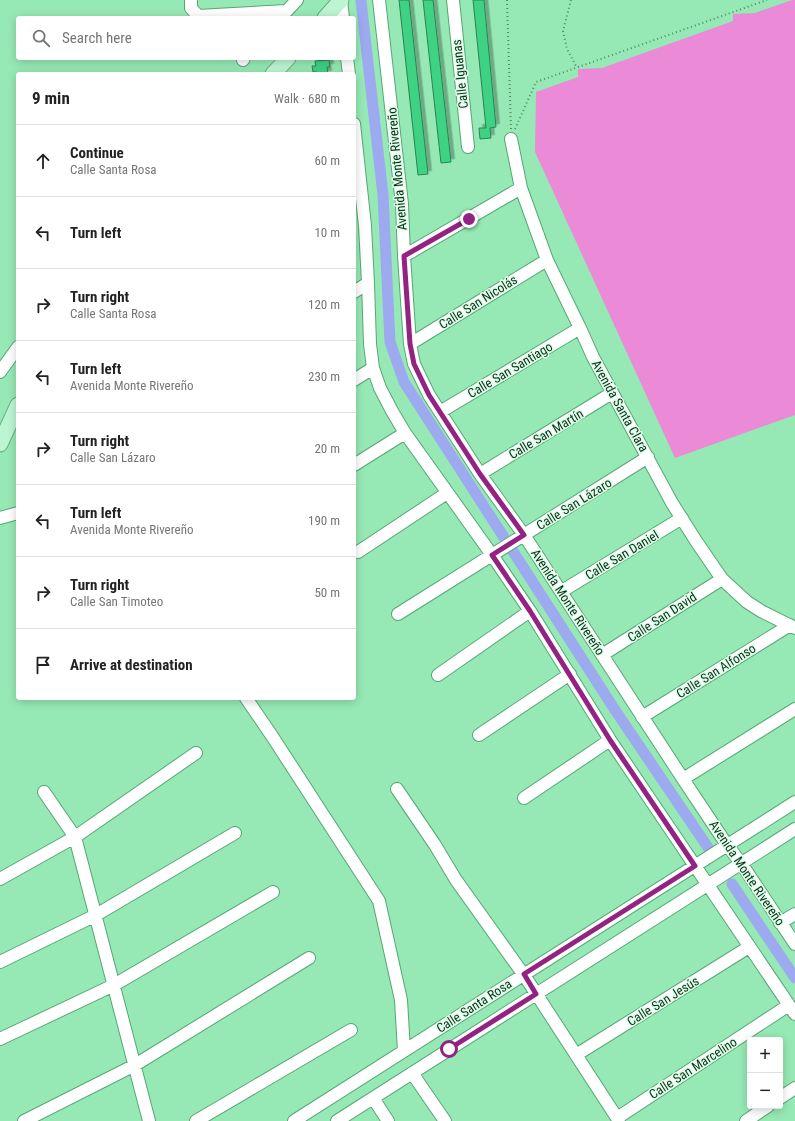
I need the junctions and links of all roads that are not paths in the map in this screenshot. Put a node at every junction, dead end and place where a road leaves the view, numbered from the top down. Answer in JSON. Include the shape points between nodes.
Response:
{"nodes":[{"id":1,"x":191,"y":0,"type":"edge"},
{"id":2,"x":297,"y":0,"type":"edge"},
{"id":3,"x":341,"y":0,"type":"edge"},
{"id":4,"x":379,"y":0,"type":"edge"},
{"id":5,"x":453,"y":0,"type":"edge"},
{"id":6,"x":283,"y":15,"type":"edge"},
{"id":7,"x":326,"y":16,"type":"edge"},
{"id":8,"x":343,"y":16,"type":"edge"},
{"id":9,"x":286,"y":60,"type":"edge"},
{"id":10,"x":347,"y":60,"type":"edge"},
{"id":11,"x":275,"y":72,"type":"edge"},
{"id":12,"x":349,"y":72,"type":"edge"},
{"id":13,"x":511,"y":139,"type":"road end"},
{"id":14,"x":468,"y":147,"type":"dead end"},
{"id":15,"x":356,"y":166,"type":"edge"},
{"id":16,"x":520,"y":188,"type":"junction"},
{"id":17,"x":359,"y":228,"type":"edge"},
{"id":18,"x":404,"y":256,"type":"junction"},
{"id":19,"x":547,"y":260,"type":"junction"},
{"id":20,"x":368,"y":283,"type":"junction"},
{"id":21,"x":356,"y":291,"type":"edge"},
{"id":22,"x":580,"y":328,"type":"junction"},
{"id":23,"x":410,"y":344,"type":"junction"},
{"id":24,"x":16,"y":350,"type":"edge"},
{"id":25,"x":373,"y":368,"type":"junction"},
{"id":26,"x":0,"y":372,"type":"edge"},
{"id":27,"x":356,"y":379,"type":"edge"},
{"id":28,"x":612,"y":393,"type":"junction"},
{"id":29,"x":16,"y":409,"type":"edge"},
{"id":30,"x":440,"y":412,"type":"junction"},
{"id":31,"x":405,"y":433,"type":"junction"},
{"id":32,"x":0,"y":444,"type":"edge"},
{"id":33,"x":648,"y":457,"type":"junction"},
{"id":34,"x":356,"y":464,"type":"edge"},
{"id":35,"x":480,"y":474,"type":"junction"},
{"id":36,"x":447,"y":493,"type":"junction"},
{"id":37,"x":16,"y":514,"type":"edge"},
{"id":38,"x":0,"y":518,"type":"edge"},
{"id":39,"x":682,"y":518,"type":"junction"},
{"id":40,"x":524,"y":535,"type":"junction"},
{"id":41,"x":358,"y":552,"type":"dead end"},
{"id":42,"x":492,"y":555,"type":"junction"},
{"id":43,"x":722,"y":579,"type":"junction"},
{"id":44,"x":562,"y":591,"type":"junction"},
{"id":45,"x":530,"y":611,"type":"junction"},
{"id":46,"x":398,"y":614,"type":"dead end"},
{"id":47,"x":792,"y":627,"type":"edge"},
{"id":48,"x":602,"y":655,"type":"junction"},
{"id":49,"x":570,"y":674,"type":"junction"},
{"id":50,"x":438,"y":675,"type":"dead end"},
{"id":51,"x":247,"y":700,"type":"edge"},
{"id":52,"x":795,"y":708,"type":"edge"},
{"id":53,"x":642,"y":717,"type":"junction"},
{"id":54,"x":479,"y":735,"type":"dead end"},
{"id":55,"x":610,"y":740,"type":"junction"},
{"id":56,"x":196,"y":753,"type":"dead end"},
{"id":57,"x":682,"y":779,"type":"junction"},
{"id":58,"x":397,"y":789,"type":"dead end"},
{"id":59,"x":44,"y":792,"type":"dead end"},
{"id":60,"x":524,"y":798,"type":"dead end"},
{"id":61,"x":795,"y":802,"type":"edge"},
{"id":62,"x":795,"y":829,"type":"edge"},
{"id":63,"x":235,"y":833,"type":"dead end"},
{"id":64,"x":75,"y":836,"type":"junction"},
{"id":65,"x":727,"y":845,"type":"junction"},
{"id":66,"x":741,"y":864,"type":"junction"},
{"id":67,"x":695,"y":866,"type":"junction"},
{"id":68,"x":0,"y":879,"type":"edge"},
{"id":69,"x":708,"y":885,"type":"junction"},
{"id":70,"x":272,"y":892,"type":"dead end"},
{"id":71,"x":795,"y":914,"type":"edge"},
{"id":72,"x":96,"y":915,"type":"junction"},
{"id":73,"x":780,"y":923,"type":"junction"},
{"id":74,"x":795,"y":944,"type":"edge"},
{"id":75,"x":749,"y":947,"type":"junction"},
{"id":76,"x":309,"y":958,"type":"dead end"},
{"id":77,"x":0,"y":962,"type":"edge"},
{"id":78,"x":524,"y":974,"type":"junction"},
{"id":79,"x":114,"y":985,"type":"junction"},
{"id":80,"x":536,"y":994,"type":"junction"},
{"id":81,"x":792,"y":1010,"type":"edge"},
{"id":82,"x":351,"y":1030,"type":"dead end"},
{"id":83,"x":0,"y":1039,"type":"edge"},
{"id":84,"x":404,"y":1051,"type":"junction"},
{"id":85,"x":576,"y":1055,"type":"junction"},
{"id":86,"x":134,"y":1065,"type":"junction"},
{"id":87,"x":412,"y":1073,"type":"junction"},
{"id":88,"x":795,"y":1088,"type":"edge"},
{"id":89,"x":783,"y":1096,"type":"edge"},
{"id":90,"x":373,"y":1098,"type":"junction"},
{"id":91,"x":764,"y":1109,"type":"edge"},
{"id":92,"x":618,"y":1119,"type":"edge"},
{"id":93,"x":24,"y":1121,"type":"edge"},
{"id":94,"x":149,"y":1121,"type":"edge"},
{"id":95,"x":196,"y":1121,"type":"edge"},
{"id":96,"x":294,"y":1121,"type":"edge"},
{"id":97,"x":337,"y":1121,"type":"edge"},
{"id":98,"x":388,"y":1121,"type":"edge"},
{"id":99,"x":445,"y":1121,"type":"edge"},
{"id":100,"x":746,"y":1121,"type":"edge"}],
"edges":[{"from":1,"to":6,"type":"street","via":[[191,8],[198,16]]},
{"from":2,"to":6,"type":"street"},
{"from":3,"to":7,"type":"main road"},
{"from":3,"to":8,"type":"street"},
{"from":4,"to":18,"type":"street","name":"Avenida Monte Rivereño","via":[[402,204]]},
{"from":5,"to":14,"type":"street","name":"Calle Iguanas"},
{"from":9,"to":11,"type":"main road"},
{"from":10,"to":12,"type":"street"},
{"from":13,"to":16,"type":"street","name":"Avenida Santa Clara"},
{"from":15,"to":17,"type":"street"},
{"from":16,"to":18,"type":"street"},
{"from":16,"to":19,"type":"street","name":"Avenida Santa Clara"},
{"from":17,"to":20,"type":"street"},
{"from":18,"to":23,"type":"street","name":"Avenida Monte Rivereño"},
{"from":19,"to":22,"type":"street","name":"Avenida Santa Clara"},
{"from":19,"to":23,"type":"street","name":"Calle San Nicolás"},
{"from":20,"to":21,"type":"street"},
{"from":20,"to":25,"type":"street"},
{"from":22,"to":28,"type":"street","name":"Avenida Santa Clara"},
{"from":22,"to":30,"type":"street","name":"Calle San Santiago"},
{"from":23,"to":30,"type":"street","name":"Avenida Monte Rivereño","via":[[416,369]]},
{"from":24,"to":26,"type":"street"},
{"from":25,"to":27,"type":"street"},
{"from":25,"to":31,"type":"street","via":[[383,394]]},
{"from":28,"to":33,"type":"street","name":"Avenida Santa Clara"},
{"from":28,"to":35,"type":"street","name":"Calle San Martín"},
{"from":29,"to":32,"type":"main road"},
{"from":30,"to":35,"type":"street","name":"Avenida Monte Rivereño"},
{"from":31,"to":34,"type":"street"},
{"from":31,"to":36,"type":"street"},
{"from":33,"to":39,"type":"street","name":"Avenida Santa Clara"},
{"from":33,"to":40,"type":"street","name":"Calle San Lázaro"},
{"from":35,"to":40,"type":"street","name":"Avenida Monte Rivereño"},
{"from":36,"to":41,"type":"street"},
{"from":36,"to":42,"type":"street"},
{"from":37,"to":38,"type":"street"},
{"from":39,"to":43,"type":"street","name":"Avenida Santa Clara"},
{"from":39,"to":44,"type":"street","name":"Calle San Daniel"},
{"from":40,"to":42,"type":"street","name":"Calle San Lázaro"},
{"from":40,"to":44,"type":"street","name":"Avenida Monte Rivereño"},
{"from":42,"to":45,"type":"street"},
{"from":42,"to":46,"type":"street","name":"Calle San Lázaro"},
{"from":43,"to":47,"type":"street","name":"Avenida Santa Clara","via":[[747,602]]},
{"from":43,"to":48,"type":"street","name":"Calle San David"},
{"from":44,"to":48,"type":"street","name":"Avenida Monte Rivereño"},
{"from":45,"to":49,"type":"street"},
{"from":45,"to":50,"type":"street"},
{"from":47,"to":53,"type":"street","name":"Calle San Alfonso"},
{"from":48,"to":53,"type":"street","name":"Avenida Monte Rivereño"},
{"from":49,"to":54,"type":"street"},
{"from":49,"to":55,"type":"street"},
{"from":51,"to":84,"type":"street","via":[[379,901],[401,1000]]},
{"from":52,"to":57,"type":"street"},
{"from":53,"to":57,"type":"street","name":"Avenida Monte Rivereño"},
{"from":55,"to":60,"type":"street"},
{"from":55,"to":67,"type":"street"},
{"from":56,"to":64,"type":"street"},
{"from":57,"to":65,"type":"street","name":"Avenida Monte Rivereño"},
{"from":58,"to":78,"type":"street","via":[[456,880]]},
{"from":59,"to":64,"type":"street"},
{"from":61,"to":65,"type":"street","name":"Calle Santa Rosa"},
{"from":62,"to":66,"type":"street","name":"Calle Santa Rosa"},
{"from":63,"to":72,"type":"street"},
{"from":64,"to":68,"type":"street"},
{"from":64,"to":72,"type":"street"},
{"from":65,"to":66,"type":"street","name":"Avenida Monte Rivereño"},
{"from":65,"to":67,"type":"street","name":"Calle Santa Rosa"},
{"from":66,"to":69,"type":"street","name":"Calle Santa Rosa"},
{"from":66,"to":73,"type":"street","name":"Avenida Monte Rivereño"},
{"from":67,"to":69,"type":"street"},
{"from":67,"to":78,"type":"street","name":"Calle Santa Rosa"},
{"from":69,"to":75,"type":"street"},
{"from":69,"to":80,"type":"street","name":"Calle Santa Rosa"},
{"from":70,"to":79,"type":"street"},
{"from":71,"to":73,"type":"street"},
{"from":72,"to":77,"type":"street"},
{"from":72,"to":79,"type":"street"},
{"from":73,"to":74,"type":"street","name":"Avenida Monte Rivereño"},
{"from":75,"to":81,"type":"street"},
{"from":75,"to":85,"type":"street","name":"Calle San Jesús"},
{"from":76,"to":86,"type":"street"},
{"from":78,"to":80,"type":"street"},
{"from":78,"to":84,"type":"street","name":"Calle Santa Rosa"},
{"from":79,"to":83,"type":"street"},
{"from":79,"to":86,"type":"street"},
{"from":80,"to":85,"type":"street"},
{"from":80,"to":87,"type":"street","name":"Calle Santa Rosa"},
{"from":81,"to":92,"type":"street","name":"Calle San Marcelino"},
{"from":82,"to":95,"type":"street"},
{"from":84,"to":96,"type":"street","name":"Calle Santa Rosa"},
{"from":85,"to":92,"type":"street"},
{"from":86,"to":93,"type":"street"},
{"from":86,"to":94,"type":"street"},
{"from":87,"to":90,"type":"street","name":"Calle Santa Rosa"},
{"from":87,"to":99,"type":"street"},
{"from":88,"to":89,"type":"street"},
{"from":90,"to":97,"type":"street","name":"Calle Santa Rosa"},
{"from":90,"to":98,"type":"street"},
{"from":91,"to":100,"type":"street"}]}
